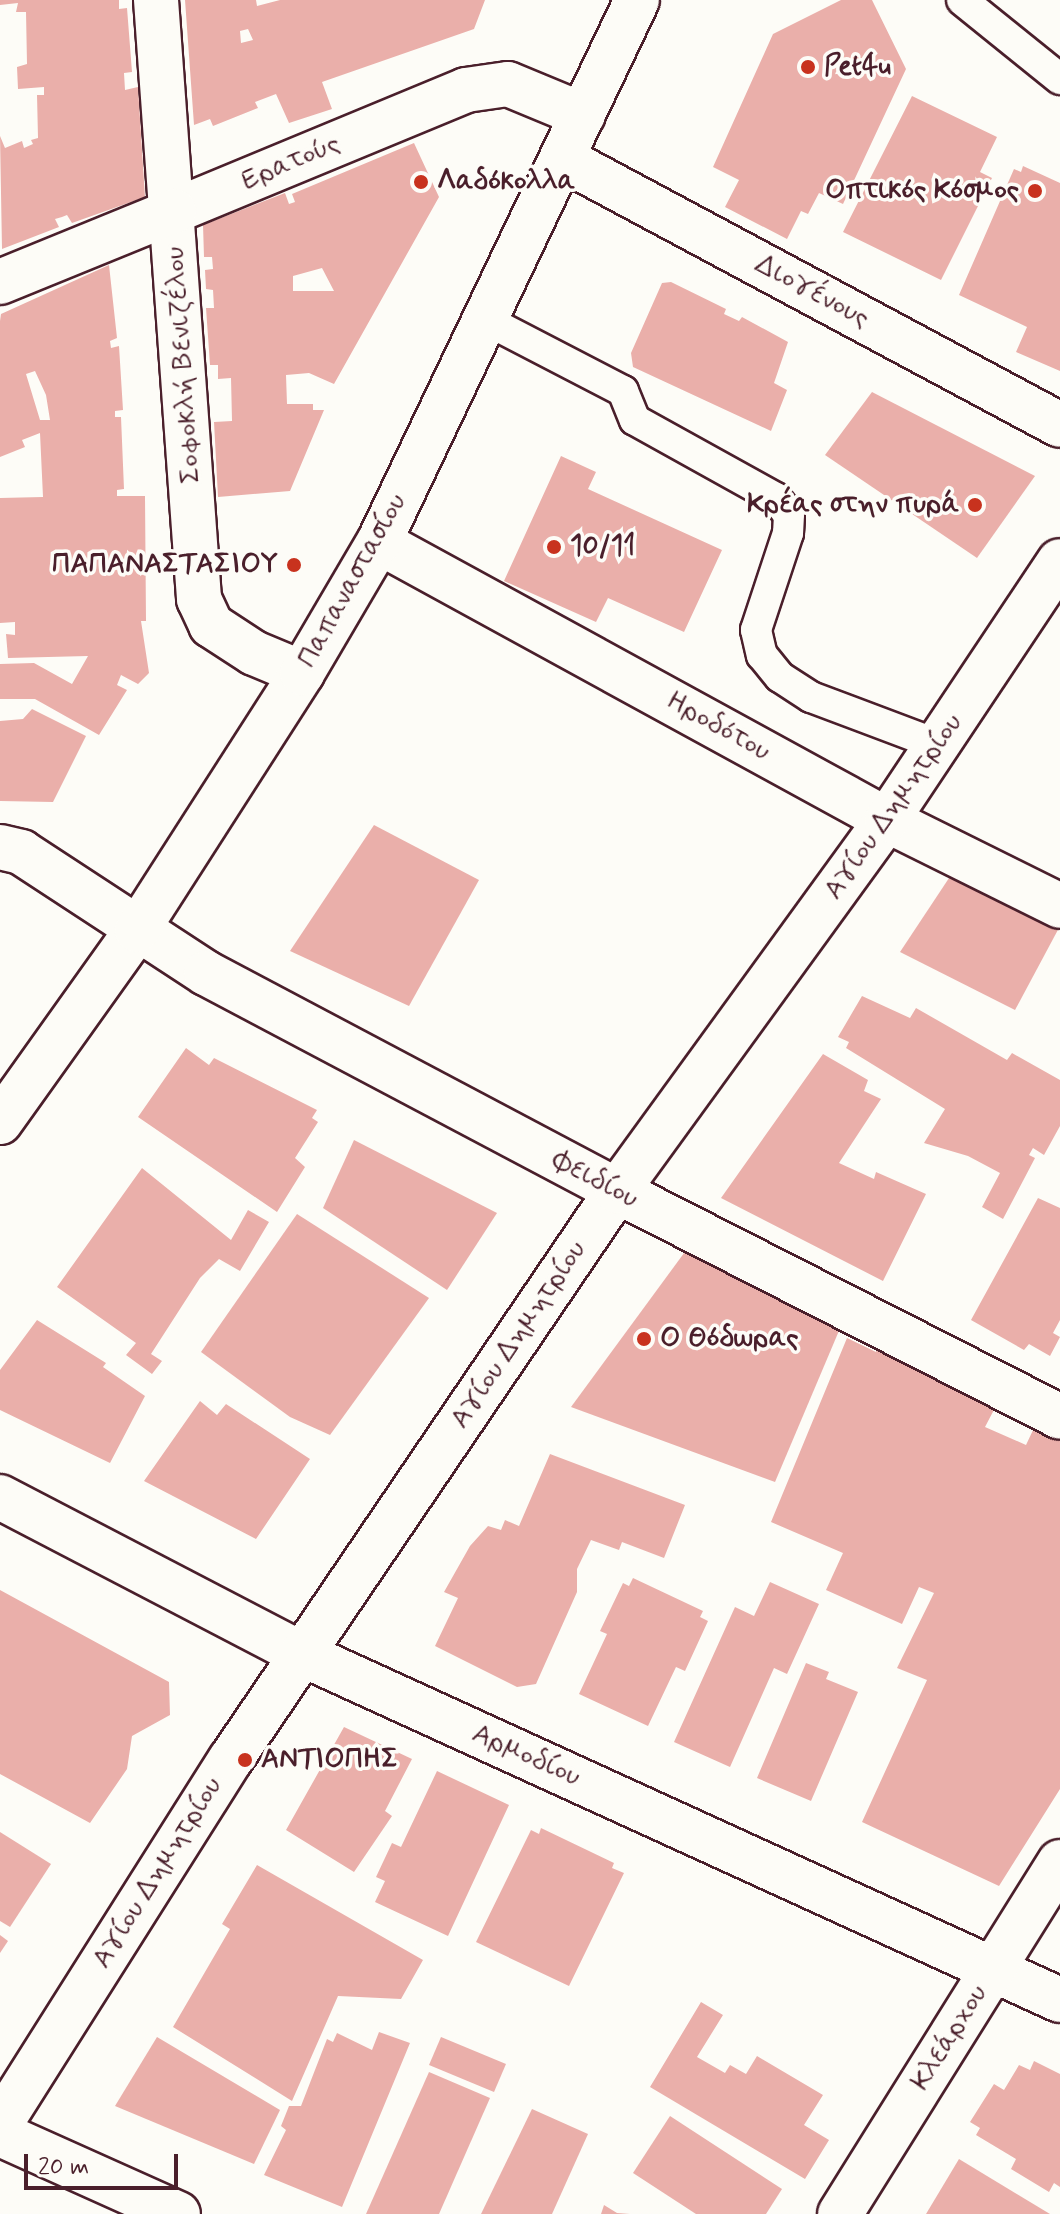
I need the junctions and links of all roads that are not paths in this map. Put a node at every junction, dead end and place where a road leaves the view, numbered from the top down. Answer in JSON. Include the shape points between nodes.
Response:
{"nodes":[{"id":1,"x":156,"y":0,"type":"edge"},
{"id":2,"x":637,"y":0,"type":"edge"},
{"id":3,"x":962,"y":0,"type":"edge"},
{"id":4,"x":1060,"y":79,"type":"edge"},
{"id":5,"x":583,"y":115,"type":"junction"},
{"id":6,"x":565,"y":160,"type":"junction"},
{"id":7,"x":174,"y":211,"type":"junction"},
{"id":8,"x":0,"y":282,"type":"edge"},
{"id":9,"x":488,"y":321,"type":"junction"},
{"id":10,"x":1060,"y":425,"type":"edge"},
{"id":11,"x":379,"y":542,"type":"junction"},
{"id":12,"x":1060,"y":561,"type":"edge"},
{"id":13,"x":302,"y":673,"type":"junction"},
{"id":14,"x":939,"y":745,"type":"junction"},
{"id":15,"x":887,"y":820,"type":"junction"},
{"id":16,"x":0,"y":847,"type":"edge"},
{"id":17,"x":1060,"y":906,"type":"edge"},
{"id":18,"x":137,"y":930,"type":"junction"},
{"id":19,"x":0,"y":1122,"type":"edge"},
{"id":20,"x":617,"y":1191,"type":"junction"},
{"id":21,"x":1060,"y":1417,"type":"edge"},
{"id":22,"x":0,"y":1497,"type":"edge"},
{"id":23,"x":302,"y":1654,"type":"junction"},
{"id":24,"x":1060,"y":1862,"type":"edge"},
{"id":25,"x":993,"y":1968,"type":"junction"},
{"id":26,"x":1060,"y":2000,"type":"edge"},
{"id":27,"x":0,"y":2124,"type":"edge"},
{"id":28,"x":0,"y":2134,"type":"edge"},
{"id":29,"x":178,"y":2214,"type":"edge"},
{"id":30,"x":840,"y":2214,"type":"edge"}],
"edges":[{"from":1,"to":7,"type":"street","name":"Σοφοκλή Βενιζέλου"},
{"from":2,"to":5,"type":"street","name":"Παπαναστασίου"},
{"from":3,"to":4,"type":"lane"},
{"from":5,"to":6,"type":"street","name":"Παπαναστασίου"},
{"from":5,"to":7,"type":"street","name":"Ερατούς","via":[[508,84],[466,90]]},
{"from":6,"to":9,"type":"street","name":"Παπαναστασίου"},
{"from":6,"to":10,"type":"street","name":"Διογένους"},
{"from":7,"to":8,"type":"street","name":"Ερατούς"},
{"from":7,"to":13,"type":"street","name":"Σοφοκλή Βενιζέλου","via":[[199,599],[211,625],[254,653]]},
{"from":9,"to":11,"type":"street","name":"Παπαναστασίου"},
{"from":9,"to":14,"type":"lane","via":[[623,391],[635,420],[776,498],[789,515],[788,533],[756,630],[762,655],[780,677],[811,697]]},
{"from":11,"to":13,"type":"street","name":"Παπαναστασίου"},
{"from":11,"to":15,"type":"street","name":"Ηροδότου"},
{"from":12,"to":14,"type":"street","name":"Αγίου Δημητρίου"},
{"from":13,"to":18,"type":"street","name":"Παπαναστασίου"},
{"from":14,"to":15,"type":"street","name":"Αγίου Δημητρίου"},
{"from":15,"to":17,"type":"street","name":"Ηροδότου"},
{"from":15,"to":20,"type":"street","name":"Αγίου Δημητρίου"},
{"from":16,"to":18,"type":"street","name":"Φειδίου","via":[[21,852]]},
{"from":18,"to":19,"type":"street","name":"Παπαναστασίου"},
{"from":18,"to":20,"type":"street","name":"Φειδίου","via":[[206,973]]},
{"from":20,"to":21,"type":"street","name":"Φειδίου"},
{"from":20,"to":23,"type":"street","name":"Αγίου Δημητρίου"},
{"from":22,"to":23,"type":"street","name":"Αρμοδίου"},
{"from":23,"to":25,"type":"street","name":"Αρμοδίου"},
{"from":23,"to":27,"type":"street","name":"Αγίου Δημητρίου"},
{"from":24,"to":25,"type":"street","name":"Κλεάρχου"},
{"from":25,"to":26,"type":"street","name":"Αρμοδίου"},
{"from":25,"to":30,"type":"street","name":"Κλεάρχου"},
{"from":28,"to":29,"type":"street"}]}
